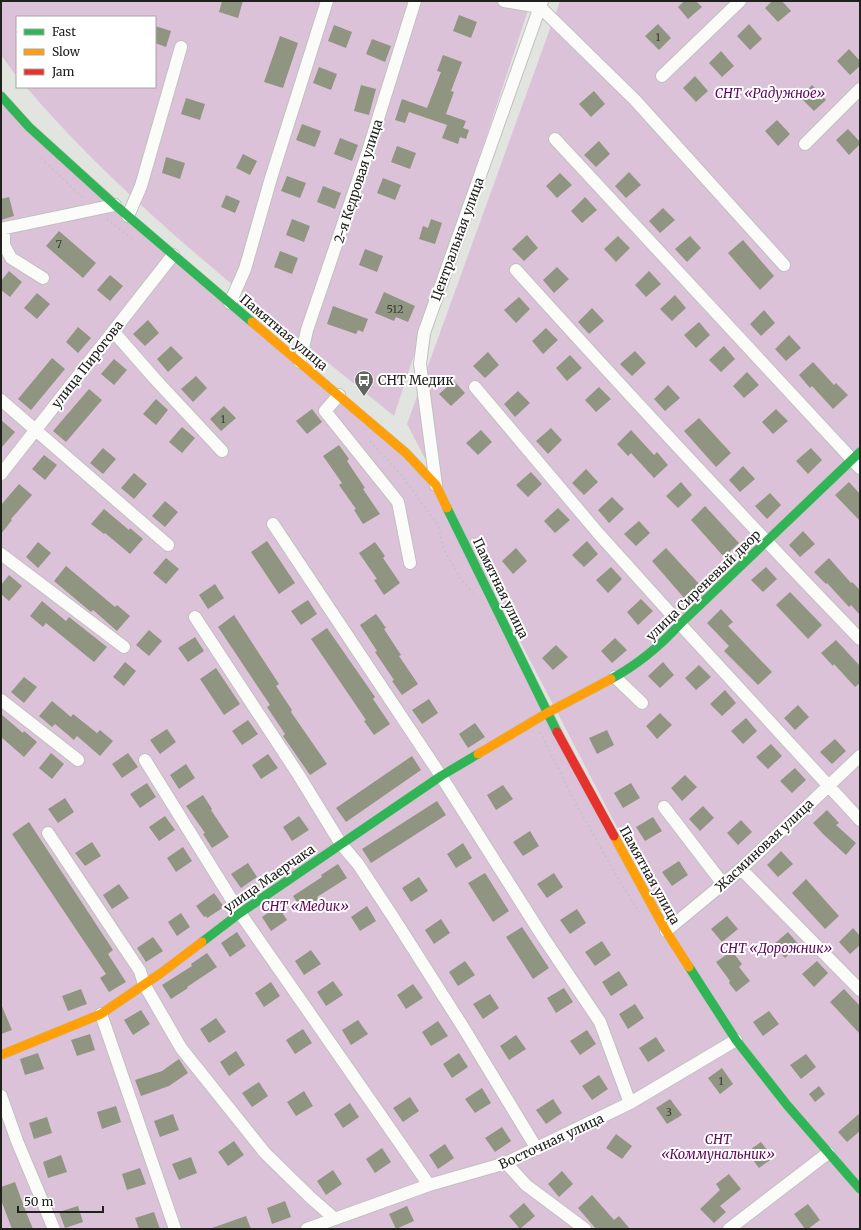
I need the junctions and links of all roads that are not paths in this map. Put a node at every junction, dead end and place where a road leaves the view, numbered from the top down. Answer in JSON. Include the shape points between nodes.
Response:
{"nodes":[{"id":1,"x":327,"y":1,"type":"edge"},
{"id":2,"x":415,"y":1,"type":"edge"},
{"id":3,"x":504,"y":1,"type":"edge"},
{"id":4,"x":740,"y":1,"type":"edge"},
{"id":5,"x":541,"y":4,"type":"edge"},
{"id":6,"x":181,"y":47,"type":"dead end"},
{"id":7,"x":662,"y":76,"type":"dead end"},
{"id":8,"x":860,"y":89,"type":"edge"},
{"id":9,"x":2,"y":101,"type":"edge"},
{"id":10,"x":555,"y":140,"type":"dead end"},
{"id":11,"x":805,"y":144,"type":"dead end"},
{"id":12,"x":115,"y":205,"type":"junction"},
{"id":13,"x":128,"y":216,"type":"junction"},
{"id":14,"x":2,"y":229,"type":"edge"},
{"id":15,"x":173,"y":255,"type":"junction"},
{"id":16,"x":784,"y":265,"type":"dead end"},
{"id":17,"x":516,"y":270,"type":"dead end"},
{"id":18,"x":43,"y":278,"type":"dead end"},
{"id":19,"x":230,"y":303,"type":"junction"},
{"id":20,"x":113,"y":330,"type":"junction"},
{"id":21,"x":300,"y":362,"type":"junction"},
{"id":22,"x":475,"y":387,"type":"dead end"},
{"id":23,"x":338,"y":395,"type":"junction"},
{"id":24,"x":1,"y":400,"type":"edge"},
{"id":25,"x":35,"y":430,"type":"junction"},
{"id":26,"x":222,"y":452,"type":"dead end"},
{"id":27,"x":857,"y":460,"type":"edge"},
{"id":28,"x":1,"y":474,"type":"edge"},
{"id":29,"x":436,"y":486,"type":"junction"},
{"id":30,"x":273,"y":524,"type":"dead end"},
{"id":31,"x":766,"y":542,"type":"junction"},
{"id":32,"x":168,"y":545,"type":"dead end"},
{"id":33,"x":1,"y":554,"type":"edge"},
{"id":34,"x":410,"y":563,"type":"dead end"},
{"id":35,"x":196,"y":617,"type":"dead end"},
{"id":36,"x":680,"y":624,"type":"junction"},
{"id":37,"x":860,"y":639,"type":"edge"},
{"id":38,"x":124,"y":647,"type":"dead end"},
{"id":39,"x":615,"y":677,"type":"junction"},
{"id":40,"x":1,"y":700,"type":"edge"},
{"id":41,"x":642,"y":703,"type":"dead end"},
{"id":42,"x":547,"y":713,"type":"junction"},
{"id":43,"x":860,"y":756,"type":"edge"},
{"id":44,"x":78,"y":760,"type":"dead end"},
{"id":45,"x":145,"y":760,"type":"dead end"},
{"id":46,"x":441,"y":776,"type":"junction"},
{"id":47,"x":828,"y":786,"type":"junction"},
{"id":48,"x":664,"y":807,"type":"dead end"},
{"id":49,"x":860,"y":820,"type":"edge"},
{"id":50,"x":48,"y":833,"type":"dead end"},
{"id":51,"x":341,"y":844,"type":"junction"},
{"id":52,"x":741,"y":869,"type":"junction"},
{"id":53,"x":723,"y":884,"type":"junction"},
{"id":54,"x":240,"y":913,"type":"junction"},
{"id":55,"x":666,"y":931,"type":"junction"},
{"id":56,"x":144,"y":984,"type":"junction"},
{"id":57,"x":860,"y":990,"type":"edge"},
{"id":58,"x":101,"y":1014,"type":"junction"},
{"id":59,"x":736,"y":1040,"type":"junction"},
{"id":60,"x":1,"y":1056,"type":"edge"},
{"id":61,"x":1,"y":1096,"type":"edge"},
{"id":62,"x":630,"y":1103,"type":"junction"},
{"id":63,"x":538,"y":1149,"type":"junction"},
{"id":64,"x":828,"y":1153,"type":"junction"},
{"id":65,"x":506,"y":1163,"type":"junction"},
{"id":66,"x":430,"y":1185,"type":"junction"},
{"id":67,"x":860,"y":1189,"type":"edge"},
{"id":68,"x":335,"y":1219,"type":"junction"},
{"id":69,"x":54,"y":1229,"type":"edge"},
{"id":70,"x":175,"y":1229,"type":"edge"},
{"id":71,"x":308,"y":1229,"type":"edge"},
{"id":72,"x":585,"y":1229,"type":"edge"},
{"id":73,"x":729,"y":1229,"type":"edge"}],
"edges":[{"from":1,"to":19,"type":"street","via":[[245,270]]},
{"from":2,"to":21,"type":"street","name":"2-я Кедровая улица","via":[[308,330]]},
{"from":3,"to":5,"type":"street"},
{"from":4,"to":7,"type":"street"},
{"from":5,"to":16,"type":"street","via":[[635,100]]},
{"from":5,"to":29,"type":"street","name":"Центральная улица","via":[[424,333],[420,364]]},
{"from":6,"to":13,"type":"street","via":[[141,186]]},
{"from":8,"to":11,"type":"street"},
{"from":9,"to":12,"type":"street","name":"Памятная улица"},
{"from":10,"to":27,"type":"street"},
{"from":12,"to":13,"type":"street","name":"Памятная улица"},
{"from":12,"to":14,"type":"street"},
{"from":13,"to":15,"type":"street","name":"Памятная улица"},
{"from":14,"to":18,"type":"street","via":[[4,245],[12,258]]},
{"from":15,"to":19,"type":"street","name":"Памятная улица"},
{"from":15,"to":20,"type":"street","name":"улица Пирогова"},
{"from":17,"to":31,"type":"street"},
{"from":19,"to":21,"type":"street","name":"Памятная улица"},
{"from":20,"to":25,"type":"street","name":"улица Пирогова"},
{"from":20,"to":26,"type":"street"},
{"from":21,"to":23,"type":"street","name":"Памятная улица"},
{"from":22,"to":36,"type":"street"},
{"from":23,"to":29,"type":"street","name":"Памятная улица","via":[[406,453]]},
{"from":23,"to":34,"type":"street","via":[[325,411],[398,502]]},
{"from":24,"to":25,"type":"street"},
{"from":25,"to":28,"type":"street","name":"улица Пирогова"},
{"from":25,"to":32,"type":"street"},
{"from":27,"to":31,"type":"street","name":"улица Сиреневый двор"},
{"from":29,"to":42,"type":"street","name":"Памятная улица"},
{"from":30,"to":46,"type":"street"},
{"from":31,"to":36,"type":"street","name":"улица Сиреневый двор"},
{"from":31,"to":37,"type":"street"},
{"from":33,"to":38,"type":"street"},
{"from":35,"to":51,"type":"street"},
{"from":36,"to":39,"type":"street","name":"улица Сиреневый двор","via":[[664,642]]},
{"from":36,"to":47,"type":"street"},
{"from":39,"to":41,"type":"street"},
{"from":39,"to":42,"type":"street","name":"улица Сиреневый двор"},
{"from":40,"to":44,"type":"street"},
{"from":42,"to":46,"type":"street","name":"улица Маерчака"},
{"from":42,"to":55,"type":"street","name":"Памятная улица"},
{"from":43,"to":47,"type":"street","name":"Жасминовая улица"},
{"from":45,"to":54,"type":"street"},
{"from":46,"to":51,"type":"street","name":"улица Маерчака"},
{"from":46,"to":62,"type":"street","via":[[600,1022]]},
{"from":47,"to":49,"type":"street"},
{"from":47,"to":52,"type":"street","name":"Жасминовая улица"},
{"from":48,"to":53,"type":"street"},
{"from":50,"to":56,"type":"street","via":[[140,971]]},
{"from":51,"to":54,"type":"street","name":"улица Маерчака"},
{"from":51,"to":63,"type":"street","via":[[358,864],[406,937]]},
{"from":52,"to":53,"type":"street","name":"Жасминовая улица"},
{"from":52,"to":57,"type":"street"},
{"from":53,"to":55,"type":"street","name":"Жасминовая улица"},
{"from":54,"to":56,"type":"street","name":"улица Маерчака"},
{"from":54,"to":66,"type":"street"},
{"from":55,"to":59,"type":"street","name":"Памятная улица"},
{"from":56,"to":58,"type":"street","name":"улица Маерчака"},
{"from":56,"to":68,"type":"street","via":[[181,1048],[265,1153]]},
{"from":58,"to":60,"type":"street","name":"улица Маерчака"},
{"from":58,"to":70,"type":"street"},
{"from":59,"to":62,"type":"street","name":"Восточная улица"},
{"from":59,"to":64,"type":"street","name":"Памятная улица"},
{"from":61,"to":69,"type":"street"},
{"from":62,"to":63,"type":"street","name":"Восточная улица"},
{"from":63,"to":65,"type":"street","name":"Восточная улица"},
{"from":64,"to":67,"type":"street","name":"Памятная улица"},
{"from":64,"to":73,"type":"street"},
{"from":65,"to":66,"type":"street","name":"Восточная улица"},
{"from":65,"to":72,"type":"street","via":[[526,1185]]},
{"from":66,"to":68,"type":"street","name":"Восточная улица"},
{"from":68,"to":71,"type":"street","name":"Восточная улица"}]}
